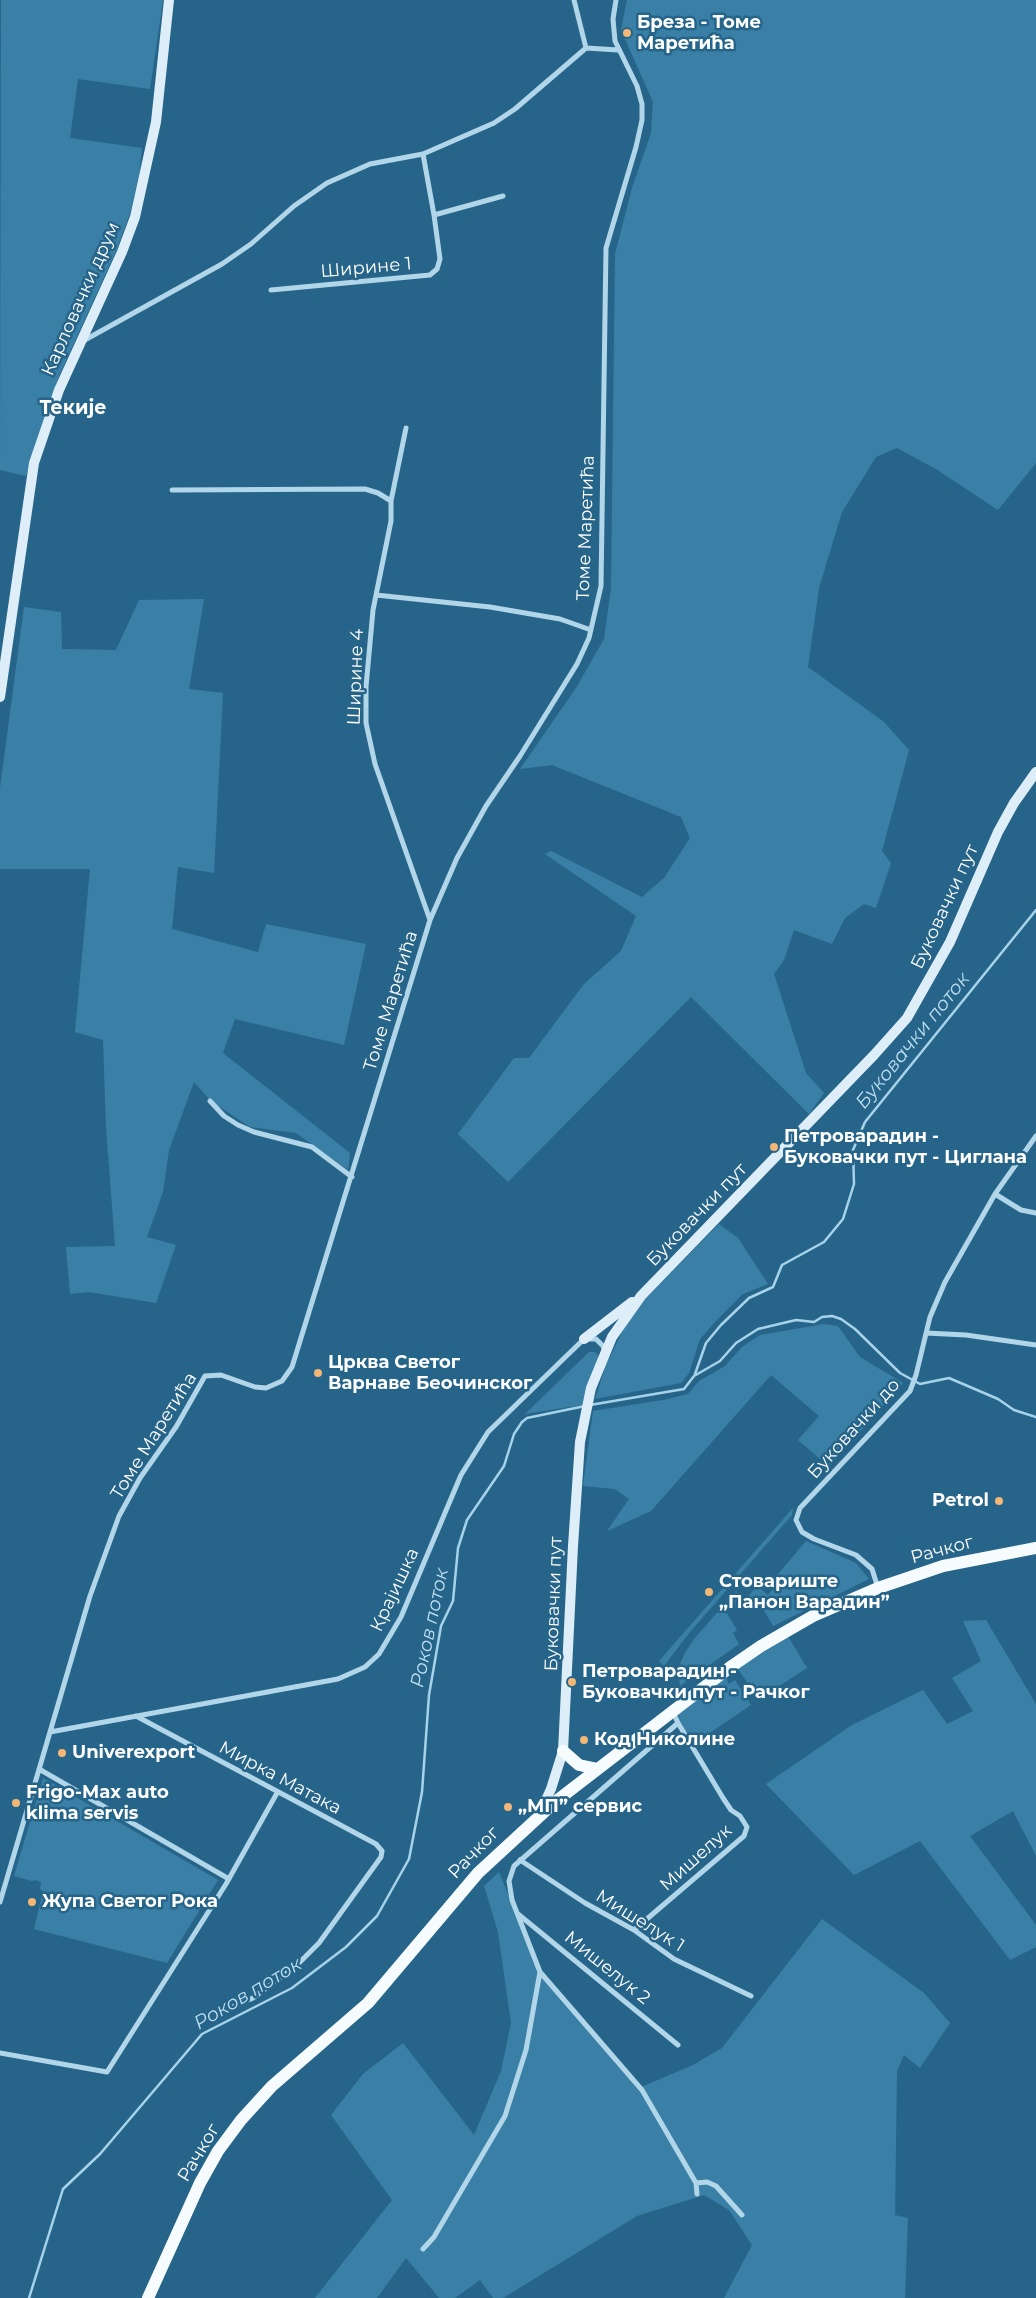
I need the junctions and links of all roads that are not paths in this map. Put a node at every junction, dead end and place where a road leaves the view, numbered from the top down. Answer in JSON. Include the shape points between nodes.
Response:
{"nodes":[{"id":1,"x":169,"y":0,"type":"edge"},
{"id":2,"x":574,"y":0,"type":"edge"},
{"id":3,"x":616,"y":0,"type":"edge"},
{"id":4,"x":586,"y":48,"type":"junction"},
{"id":5,"x":618,"y":50,"type":"junction"},
{"id":6,"x":423,"y":154,"type":"junction"},
{"id":7,"x":503,"y":196,"type":"dead end"},
{"id":8,"x":434,"y":215,"type":"junction"},
{"id":9,"x":270,"y":290,"type":"dead end"},
{"id":10,"x":80,"y":342,"type":"junction"},
{"id":11,"x":406,"y":428,"type":"dead end"},
{"id":12,"x":172,"y":490,"type":"dead end"},
{"id":13,"x":391,"y":501,"type":"junction"},
{"id":14,"x":376,"y":595,"type":"junction"},
{"id":15,"x":591,"y":630,"type":"junction"},
{"id":16,"x":0,"y":697,"type":"edge"},
{"id":17,"x":1036,"y":772,"type":"edge"},
{"id":18,"x":430,"y":920,"type":"junction"},
{"id":19,"x":210,"y":1101,"type":"dead end"},
{"id":20,"x":1036,"y":1136,"type":"edge"},
{"id":21,"x":352,"y":1177,"type":"junction"},
{"id":22,"x":996,"y":1194,"type":"junction"},
{"id":23,"x":1036,"y":1213,"type":"edge"},
{"id":24,"x":641,"y":1296,"type":"junction"},
{"id":25,"x":926,"y":1333,"type":"junction"},
{"id":26,"x":584,"y":1339,"type":"junction"},
{"id":27,"x":1036,"y":1345,"type":"edge"},
{"id":28,"x":605,"y":1352,"type":"junction"},
{"id":29,"x":1036,"y":1548,"type":"edge"},
{"id":30,"x":878,"y":1588,"type":"junction"},
{"id":31,"x":673,"y":1711,"type":"junction"},
{"id":32,"x":136,"y":1716,"type":"junction"},
{"id":33,"x":678,"y":1723,"type":"junction"},
{"id":34,"x":50,"y":1732,"type":"junction"},
{"id":35,"x":563,"y":1751,"type":"junction"},
{"id":36,"x":598,"y":1769,"type":"junction"},
{"id":37,"x":39,"y":1770,"type":"junction"},
{"id":38,"x":277,"y":1792,"type":"junction"},
{"id":39,"x":539,"y":1816,"type":"junction"},
{"id":40,"x":520,"y":1860,"type":"junction"},
{"id":41,"x":229,"y":1879,"type":"junction"},
{"id":42,"x":0,"y":1902,"type":"edge"},
{"id":43,"x":518,"y":1913,"type":"junction"},
{"id":44,"x":634,"y":1930,"type":"junction"},
{"id":45,"x":540,"y":1972,"type":"junction"},
{"id":46,"x":751,"y":1996,"type":"dead end"},
{"id":47,"x":228,"y":2008,"type":"dead end"},
{"id":48,"x":678,"y":2046,"type":"dead end"},
{"id":49,"x":0,"y":2053,"type":"edge"},
{"id":50,"x":696,"y":2183,"type":"junction"},
{"id":51,"x":696,"y":2194,"type":"dead end"},
{"id":52,"x":742,"y":2215,"type":"dead end"},
{"id":53,"x":423,"y":2249,"type":"dead end"},
{"id":54,"x":148,"y":2298,"type":"edge"}],
"edges":[{"from":1,"to":10,"type":"street","name":"Карловачки друм","via":[[156,122],[139,202],[122,252]]},
{"from":2,"to":4,"type":"street"},
{"from":3,"to":5,"type":"street","via":[[613,28]]},
{"from":4,"to":5,"type":"street"},
{"from":4,"to":6,"type":"street","via":[[516,109],[485,127]]},
{"from":5,"to":15,"type":"street","name":"Томе Маретића","via":[[637,86],[642,120],[606,248],[601,586]]},
{"from":6,"to":8,"type":"street"},
{"from":6,"to":10,"type":"street","via":[[370,164],[327,183],[222,264]]},
{"from":7,"to":8,"type":"street"},
{"from":8,"to":9,"type":"street","name":"Ширине 1","via":[[440,259],[430,276]]},
{"from":10,"to":16,"type":"street","name":"Карловачки друм","via":[[59,390],[34,463]]},
{"from":11,"to":13,"type":"street","name":"Ширине 4"},
{"from":12,"to":13,"type":"street","via":[[365,489]]},
{"from":13,"to":14,"type":"street","name":"Ширине 4","via":[[391,521]]},
{"from":14,"to":15,"type":"street","via":[[490,607],[560,619]]},
{"from":14,"to":18,"type":"street","name":"Ширине 4","via":[[366,687],[367,736],[403,849]]},
{"from":15,"to":18,"type":"street","name":"Томе Маретића","via":[[577,664],[486,806],[457,858]]},
{"from":17,"to":24,"type":"street","name":"Буковачки пут","via":[[998,832],[950,942],[907,1018]]},
{"from":18,"to":21,"type":"street","name":"Томе Маретића"},
{"from":19,"to":21,"type":"street","via":[[238,1125],[312,1147]]},
{"from":20,"to":22,"type":"street","name":"Буковачки до"},
{"from":21,"to":34,"type":"street","name":"Томе Маретића","via":[[289,1373],[276,1385],[263,1388],[221,1375],[205,1376],[119,1516],[90,1596]]},
{"from":22,"to":23,"type":"street","via":[[1021,1210]]},
{"from":22,"to":25,"type":"street","name":"Буковачки до","via":[[952,1268],[934,1306]]},
{"from":24,"to":26,"type":"street"},
{"from":24,"to":28,"type":"street","name":"Буковачки пут","via":[[621,1322]]},
{"from":25,"to":27,"type":"street"},
{"from":25,"to":30,"type":"street","name":"Буковачки до","via":[[910,1391],[800,1508],[796,1520],[797,1526],[807,1536],[864,1561],[872,1569]]},
{"from":26,"to":28,"type":"street","via":[[596,1339]]},
{"from":26,"to":32,"type":"street","name":"Крајишка","via":[[496,1422],[478,1446],[461,1475],[401,1617],[372,1662],[338,1679]]},
{"from":28,"to":35,"type":"street","name":"Буковачки пут","via":[[587,1406],[577,1469]]},
{"from":29,"to":30,"type":"main road","name":"Рачког","via":[[943,1566]]},
{"from":30,"to":31,"type":"main road","name":"Рачког","via":[[789,1628]]},
{"from":31,"to":33,"type":"street"},
{"from":31,"to":36,"type":"main road","name":"Рачког"},
{"from":32,"to":34,"type":"street","name":"Крајишка"},
{"from":32,"to":38,"type":"street","name":"Мирка Матака"},
{"from":33,"to":40,"type":"street"},
{"from":33,"to":44,"type":"street","name":"Мишелук","via":[[723,1798],[747,1828],[744,1836]]},
{"from":34,"to":37,"type":"street","name":"Томе Маретића"},
{"from":35,"to":36,"type":"main road","via":[[579,1765]]},
{"from":35,"to":39,"type":"street","name":"Буковачки пут"},
{"from":36,"to":39,"type":"main road","name":"Рачког"},
{"from":37,"to":41,"type":"street"},
{"from":37,"to":42,"type":"street","name":"Томе Маретића"},
{"from":38,"to":41,"type":"street"},
{"from":38,"to":47,"type":"street","name":"Мирка Матака","via":[[376,1844],[382,1851],[381,1857],[319,1942],[298,1964],[253,1998]]},
{"from":39,"to":54,"type":"main road","name":"Рачког","via":[[478,1873],[363,2008],[272,2086],[241,2120],[200,2183]]},
{"from":40,"to":43,"type":"street","via":[[514,1866],[509,1881]]},
{"from":40,"to":44,"type":"street","name":"Мишелук 1","via":[[584,1903]]},
{"from":41,"to":49,"type":"street","via":[[107,2072]]},
{"from":43,"to":45,"type":"street"},
{"from":43,"to":48,"type":"street","name":"Мишелук 2"},
{"from":44,"to":46,"type":"street","name":"Мишелук 1","via":[[674,1959]]},
{"from":45,"to":50,"type":"street","via":[[642,2090]]},
{"from":45,"to":53,"type":"street","via":[[526,2050],[505,2116],[434,2237]]},
{"from":50,"to":51,"type":"street"},
{"from":50,"to":52,"type":"street","via":[[707,2182],[716,2186]]}]}
